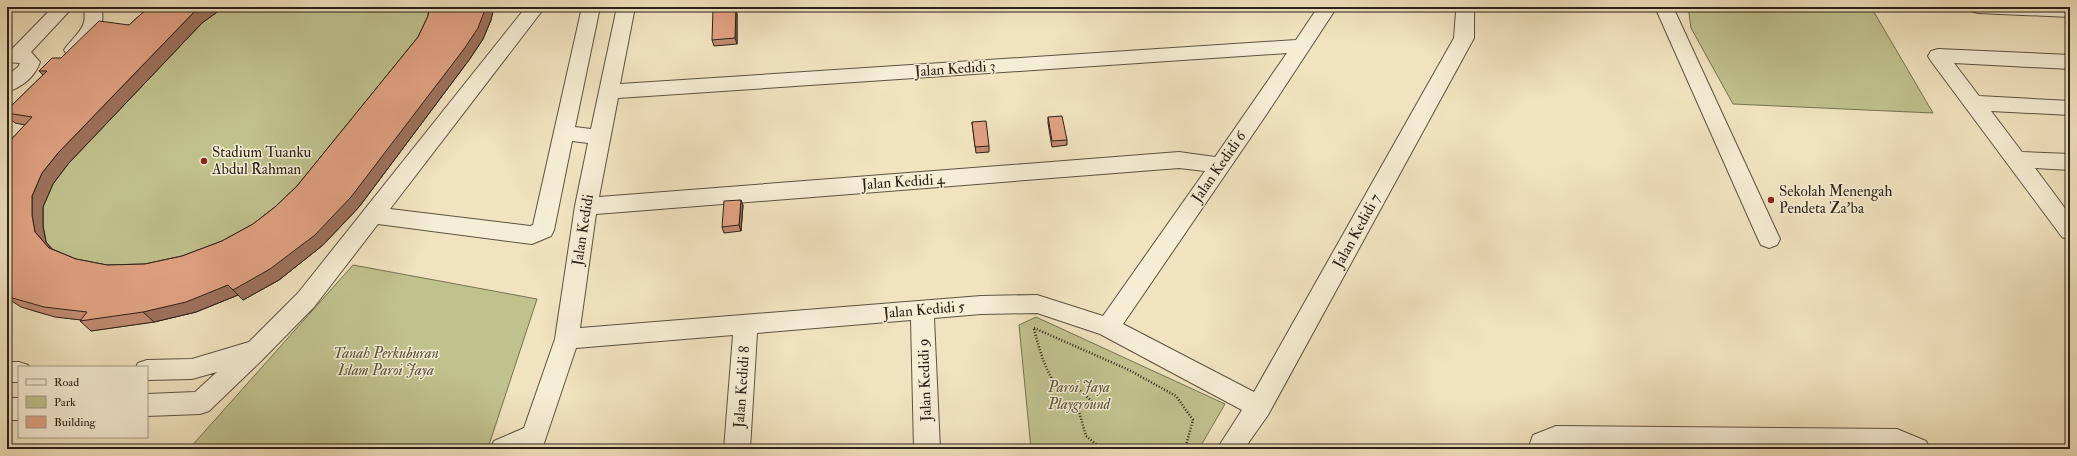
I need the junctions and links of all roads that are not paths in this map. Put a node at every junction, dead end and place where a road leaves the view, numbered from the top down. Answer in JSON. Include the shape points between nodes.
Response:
{"nodes":[{"id":1,"x":64,"y":7,"type":"edge"},
{"id":2,"x":92,"y":7,"type":"edge"},
{"id":3,"x":536,"y":7,"type":"edge"},
{"id":4,"x":626,"y":7,"type":"edge"},
{"id":5,"x":1328,"y":7,"type":"edge"},
{"id":6,"x":1463,"y":7,"type":"edge"},
{"id":7,"x":1664,"y":7,"type":"edge"},
{"id":8,"x":1978,"y":7,"type":"edge"},
{"id":9,"x":591,"y":10,"type":"edge"},
{"id":10,"x":2070,"y":11,"type":"edge"},
{"id":11,"x":1301,"y":46,"type":"junction"},
{"id":12,"x":12,"y":55,"type":"edge"},
{"id":13,"x":62,"y":62,"type":"edge"},
{"id":14,"x":2070,"y":62,"type":"edge"},
{"id":15,"x":7,"y":85,"type":"edge"},
{"id":16,"x":608,"y":92,"type":"junction"},
{"id":17,"x":1974,"y":103,"type":"junction"},
{"id":18,"x":2070,"y":108,"type":"edge"},
{"id":19,"x":564,"y":133,"type":"junction"},
{"id":20,"x":600,"y":137,"type":"junction"},
{"id":21,"x":2016,"y":160,"type":"junction"},
{"id":22,"x":2070,"y":162,"type":"edge"},
{"id":23,"x":1220,"y":165,"type":"junction"},
{"id":24,"x":586,"y":206,"type":"junction"},
{"id":25,"x":372,"y":215,"type":"junction"},
{"id":26,"x":2066,"y":221,"type":"edge"},
{"id":27,"x":1769,"y":239,"type":"dead end"},
{"id":28,"x":922,"y":311,"type":"junction"},
{"id":29,"x":746,"y":324,"type":"junction"},
{"id":30,"x":1108,"y":326,"type":"junction"},
{"id":31,"x":567,"y":339,"type":"junction"},
{"id":32,"x":257,"y":350,"type":"junction"},
{"id":33,"x":148,"y":370,"type":"edge"},
{"id":34,"x":7,"y":372,"type":"edge"},
{"id":35,"x":18,"y":372,"type":"edge"},
{"id":36,"x":148,"y":405,"type":"edge"},
{"id":37,"x":1259,"y":407,"type":"junction"},
{"id":38,"x":7,"y":409,"type":"edge"},
{"id":39,"x":18,"y":409,"type":"edge"},
{"id":40,"x":531,"y":443,"type":"edge"},
{"id":41,"x":1665,"y":444,"type":"edge"},
{"id":42,"x":503,"y":449,"type":"edge"},
{"id":43,"x":737,"y":449,"type":"edge"},
{"id":44,"x":928,"y":449,"type":"edge"},
{"id":45,"x":1230,"y":449,"type":"edge"},
{"id":46,"x":1541,"y":449,"type":"edge"},
{"id":47,"x":1917,"y":449,"type":"edge"}],
"edges":[{"from":1,"to":12,"type":"street"},
{"from":2,"to":13,"type":"street","via":[[94,24],[88,36]]},
{"from":3,"to":25,"type":"street"},
{"from":4,"to":16,"type":"street","name":"Jalan Kedidi"},
{"from":5,"to":11,"type":"street","name":"Jalan Kedidi 6"},
{"from":6,"to":37,"type":"street","name":"Jalan Kedidi 7","via":[[1464,38]]},
{"from":7,"to":27,"type":"street"},
{"from":8,"to":10,"type":"street"},
{"from":9,"to":19,"type":"street"},
{"from":11,"to":16,"type":"street","name":"Jalan Kedidi 3"},
{"from":11,"to":23,"type":"street","name":"Jalan Kedidi 6"},
{"from":12,"to":15,"type":"street","via":[[28,58],[29,66],[22,76]]},
{"from":14,"to":17,"type":"street","via":[[1938,56]]},
{"from":16,"to":20,"type":"street","name":"Jalan Kedidi"},
{"from":17,"to":18,"type":"street"},
{"from":17,"to":21,"type":"street"},
{"from":19,"to":20,"type":"street"},
{"from":19,"to":25,"type":"street","via":[[543,230],[532,234]]},
{"from":20,"to":24,"type":"street","name":"Jalan Kedidi"},
{"from":21,"to":22,"type":"street"},
{"from":21,"to":26,"type":"street"},
{"from":23,"to":24,"type":"street","name":"Jalan Kedidi 4","via":[[1179,160]]},
{"from":23,"to":30,"type":"street","name":"Jalan Kedidi 6"},
{"from":24,"to":31,"type":"street","name":"Jalan Kedidi"},
{"from":25,"to":32,"type":"street","via":[[306,300]]},
{"from":28,"to":29,"type":"street","name":"Jalan Kedidi 5"},
{"from":28,"to":30,"type":"street","name":"Jalan Kedidi 5","via":[[981,305],[1036,304]]},
{"from":28,"to":44,"type":"street","name":"Jalan Kedidi 9"},
{"from":29,"to":31,"type":"street","name":"Jalan Kedidi 5"},
{"from":29,"to":43,"type":"street","name":"Jalan Kedidi 8"},
{"from":30,"to":37,"type":"street","name":"Jalan Kedidi 5"},
{"from":31,"to":40,"type":"street","name":"Jalan Kedidi"},
{"from":32,"to":33,"type":"street","via":[[192,369]]},
{"from":32,"to":36,"type":"street","via":[[200,403]]},
{"from":34,"to":35,"type":"street"},
{"from":37,"to":45,"type":"street","name":"Jalan Kedidi 7"},
{"from":38,"to":39,"type":"street"},
{"from":40,"to":42,"type":"street"},
{"from":41,"to":46,"type":"street","via":[[1556,437],[1542,443]]},
{"from":41,"to":47,"type":"street","via":[[1897,440]]}]}
